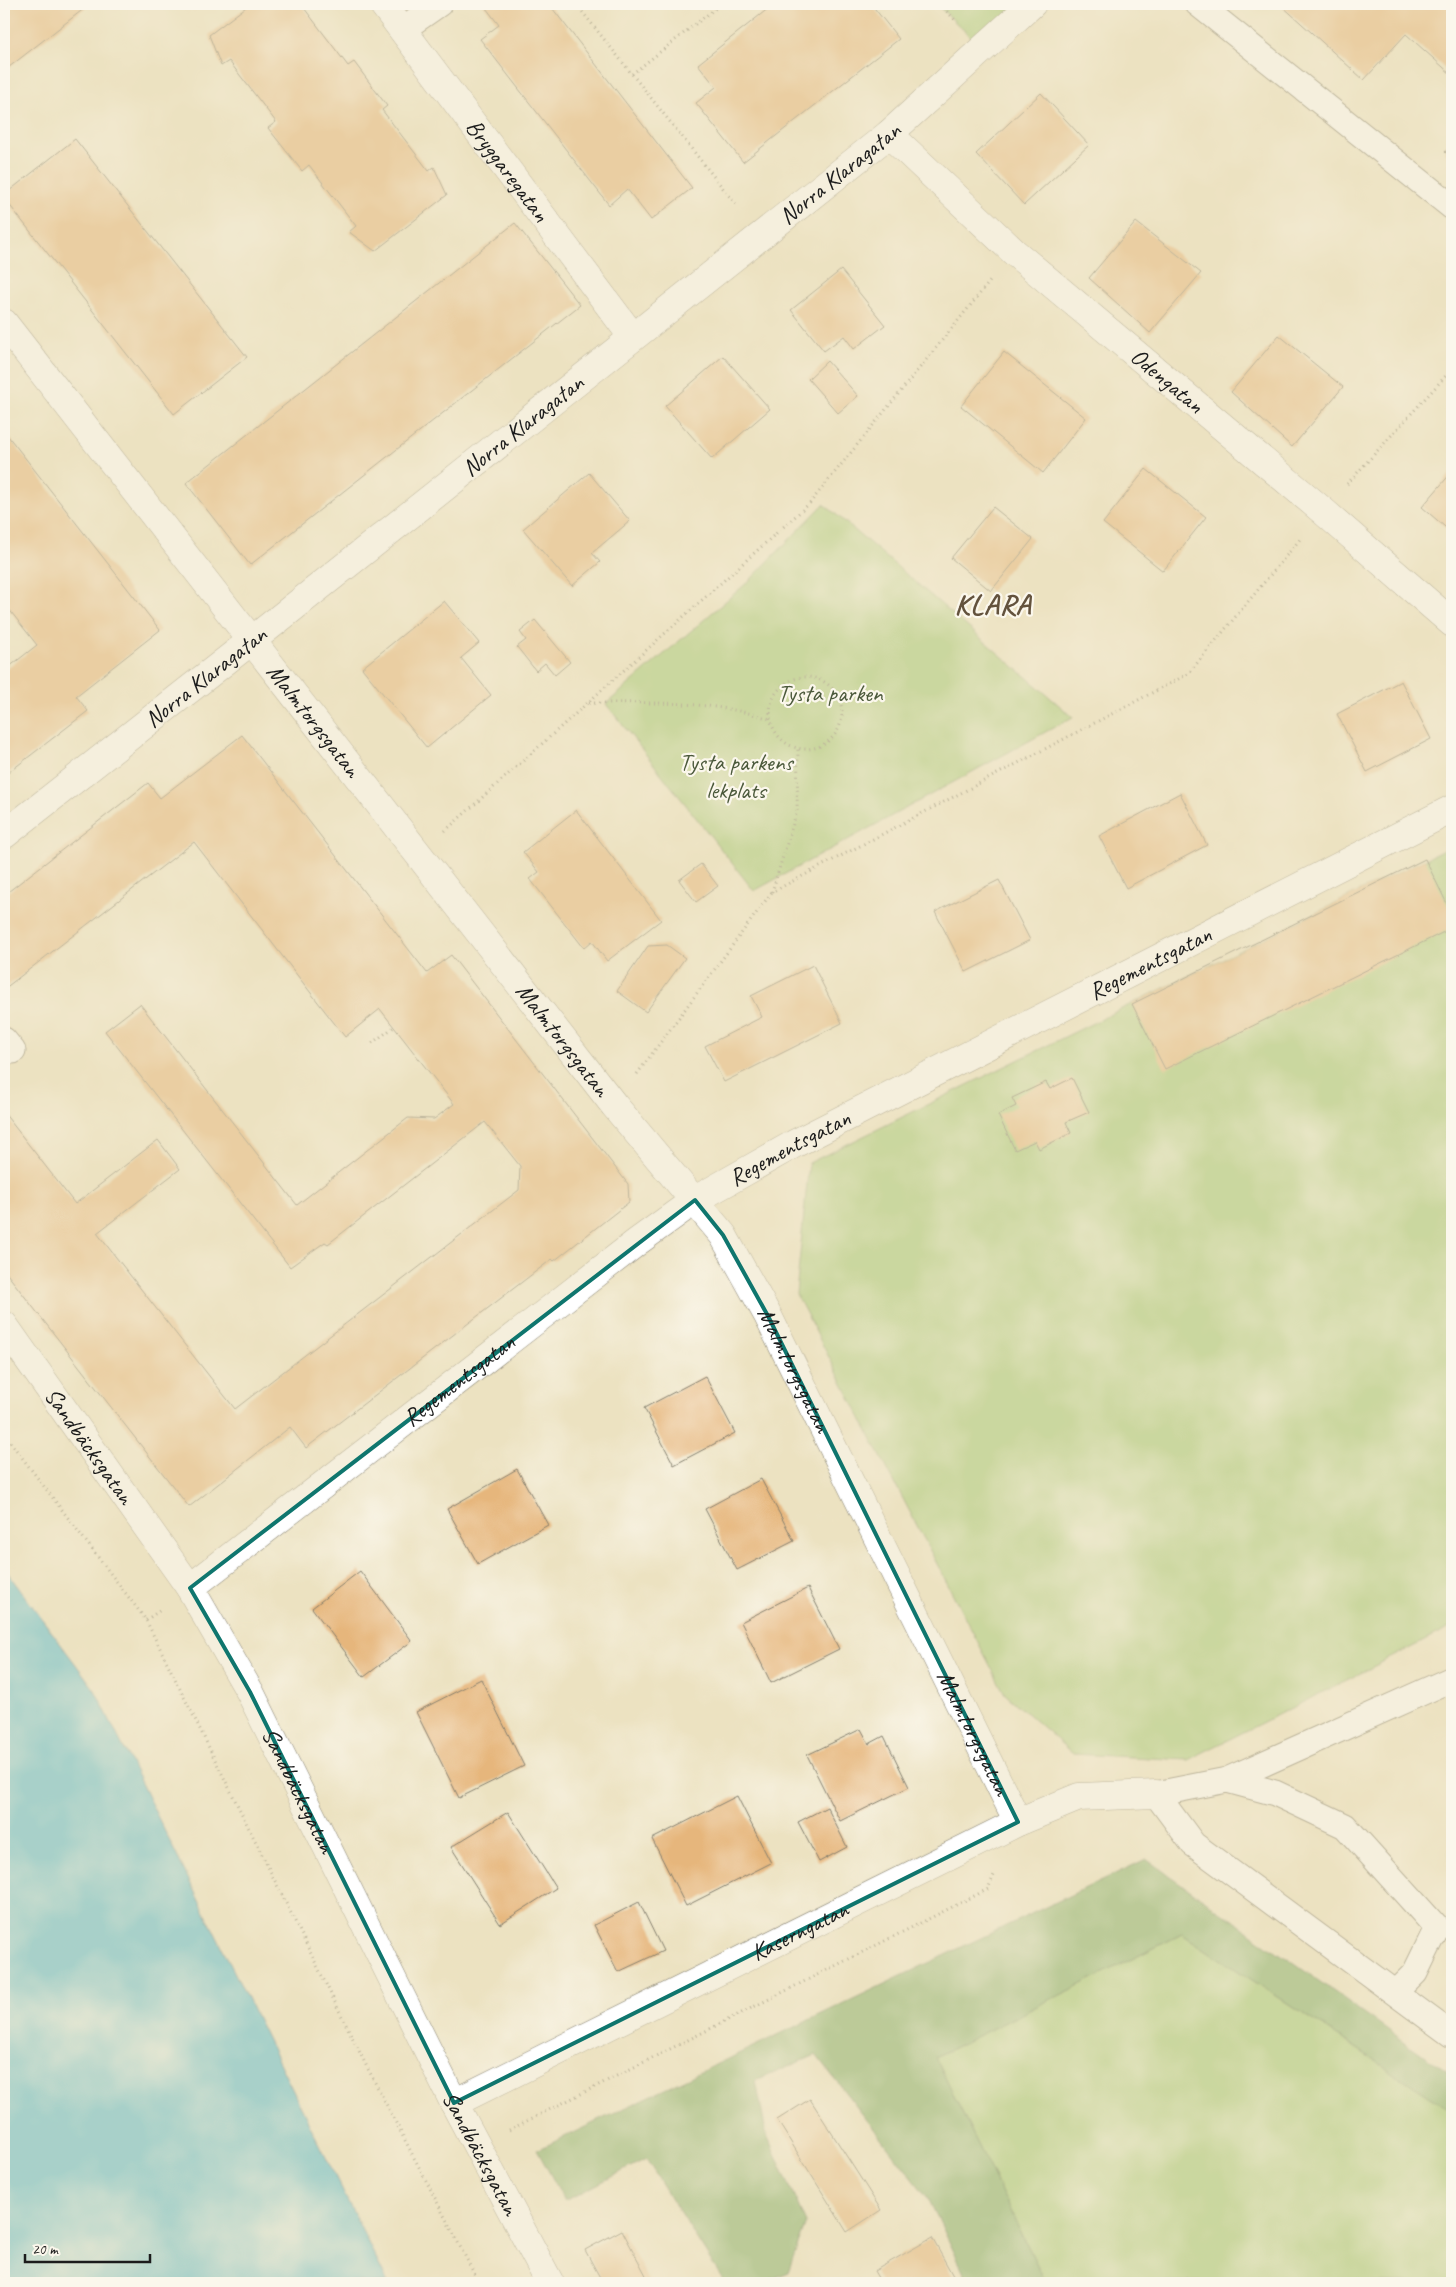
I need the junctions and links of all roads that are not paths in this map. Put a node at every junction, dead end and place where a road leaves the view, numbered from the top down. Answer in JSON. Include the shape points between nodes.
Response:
{"nodes":[{"id":1,"x":383,"y":4,"type":"edge"},
{"id":2,"x":439,"y":4,"type":"edge"},
{"id":3,"x":1032,"y":4,"type":"edge"},
{"id":4,"x":1198,"y":4,"type":"edge"},
{"id":5,"x":403,"y":29,"type":"junction"},
{"id":6,"x":888,"y":134,"type":"junction"},
{"id":7,"x":1452,"y":206,"type":"edge"},
{"id":8,"x":4,"y":323,"type":"edge"},
{"id":9,"x":632,"y":336,"type":"junction"},
{"id":10,"x":1452,"y":623,"type":"edge"},
{"id":11,"x":251,"y":642,"type":"junction"},
{"id":12,"x":1452,"y":809,"type":"edge"},
{"id":13,"x":4,"y":835,"type":"edge"},
{"id":14,"x":695,"y":1200,"type":"junction"},
{"id":15,"x":4,"y":1326,"type":"edge"},
{"id":16,"x":190,"y":1588,"type":"junction"},
{"id":17,"x":1452,"y":1679,"type":"edge"},
{"id":18,"x":1227,"y":1780,"type":"junction"},
{"id":19,"x":1156,"y":1794,"type":"junction"},
{"id":20,"x":1018,"y":1822,"type":"junction"},
{"id":21,"x":1395,"y":1993,"type":"junction"},
{"id":22,"x":1452,"y":2035,"type":"edge"},
{"id":23,"x":454,"y":2103,"type":"junction"},
{"id":24,"x":550,"y":2283,"type":"edge"}],
"edges":[{"from":1,"to":5,"type":"street","name":"Bryggaregatan"},
{"from":2,"to":5,"type":"lane"},
{"from":3,"to":6,"type":"street","name":"Norra Klaragatan"},
{"from":4,"to":7,"type":"lane"},
{"from":5,"to":9,"type":"street","name":"Bryggaregatan"},
{"from":6,"to":9,"type":"street","name":"Norra Klaragatan"},
{"from":6,"to":10,"type":"street","name":"Odengatan","via":[[1014,252]]},
{"from":8,"to":11,"type":"street","name":"Malmtorgsgatan"},
{"from":9,"to":11,"type":"street","name":"Norra Klaragatan"},
{"from":11,"to":13,"type":"street","name":"Norra Klaragatan"},
{"from":11,"to":14,"type":"street","name":"Malmtorgsgatan","via":[[614,1105]]},
{"from":12,"to":14,"type":"street","name":"Regementsgatan","via":[[794,1144]]},
{"from":14,"to":16,"type":"street","name":"Regementsgatan"},
{"from":14,"to":20,"type":"street","name":"Malmtorgsgatan","via":[[723,1235],[768,1316]]},
{"from":15,"to":16,"type":"street","name":"Sandbäcksgatan"},
{"from":16,"to":23,"type":"street","name":"Sandbäcksgatan","via":[[250,1692]]},
{"from":17,"to":18,"type":"lane"},
{"from":18,"to":19,"type":"lane"},
{"from":18,"to":21,"type":"lane","via":[[1275,1793],[1345,1826],[1437,1928],[1415,1973]]},
{"from":19,"to":20,"type":"street","name":"Kaserngatan","via":[[1079,1797]]},
{"from":19,"to":21,"type":"lane","via":[[1193,1844]]},
{"from":20,"to":23,"type":"street","name":"Kaserngatan"},
{"from":21,"to":22,"type":"lane"},
{"from":23,"to":24,"type":"street","name":"Sandbäcksgatan"}]}
